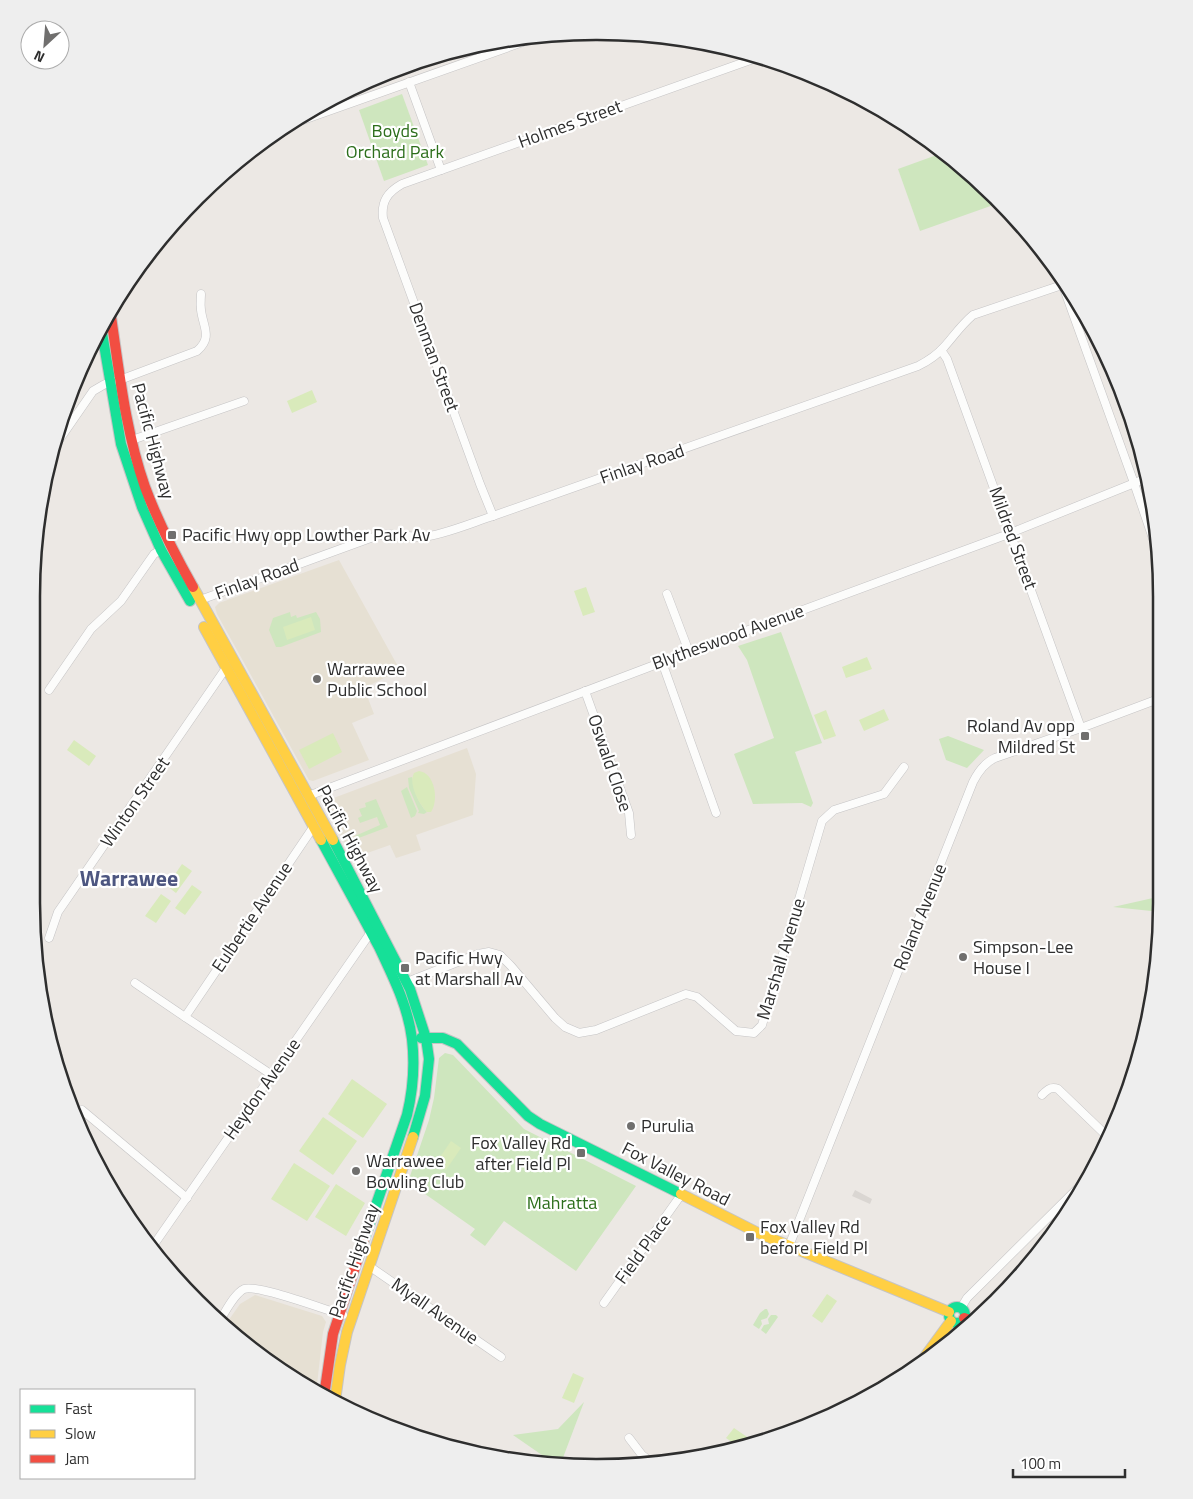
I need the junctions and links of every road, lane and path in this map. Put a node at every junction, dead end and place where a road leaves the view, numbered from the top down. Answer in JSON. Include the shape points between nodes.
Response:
{"nodes":[{"id":1,"x":506,"y":48,"type":"edge"},
{"id":2,"x":747,"y":61,"type":"edge"},
{"id":3,"x":409,"y":82,"type":"junction"},
{"id":4,"x":320,"y":114,"type":"edge"},
{"id":5,"x":441,"y":170,"type":"junction"},
{"id":6,"x":386,"y":197,"type":"joint"},
{"id":7,"x":1059,"y":287,"type":"edge"},
{"id":8,"x":201,"y":294,"type":"dead end"},
{"id":9,"x":1072,"y":309,"type":"edge"},
{"id":10,"x":111,"y":325,"type":"edge"},
{"id":11,"x":104,"y":338,"type":"edge"},
{"id":12,"x":941,"y":350,"type":"junction"},
{"id":13,"x":115,"y":381,"type":"junction"},
{"id":14,"x":244,"y":401,"type":"dead end"},
{"id":15,"x":66,"y":430,"type":"edge"},
{"id":16,"x":132,"y":440,"type":"junction"},
{"id":17,"x":1140,"y":481,"type":"edge"},
{"id":18,"x":1134,"y":483,"type":"junction"},
{"id":19,"x":493,"y":516,"type":"junction"},
{"id":20,"x":1148,"y":526,"type":"edge"},
{"id":21,"x":1011,"y":532,"type":"junction"},
{"id":22,"x":161,"y":550,"type":"junction"},
{"id":23,"x":667,"y":594,"type":"dead end"},
{"id":24,"x":200,"y":600,"type":"junction"},
{"id":25,"x":689,"y":652,"type":"junction"},
{"id":26,"x":662,"y":662,"type":"junction"},
{"id":27,"x":226,"y":668,"type":"junction"},
{"id":28,"x":49,"y":690,"type":"dead end"},
{"id":29,"x":585,"y":692,"type":"junction"},
{"id":30,"x":1153,"y":701,"type":"edge"},
{"id":31,"x":1081,"y":728,"type":"junction"},
{"id":32,"x":904,"y":767,"type":"dead end"},
{"id":33,"x":308,"y":796,"type":"junction"},
{"id":34,"x":716,"y":813,"type":"dead end"},
{"id":35,"x":318,"y":823,"type":"junction"},
{"id":36,"x":631,"y":836,"type":"dead end"},
{"id":37,"x":371,"y":932,"type":"junction"},
{"id":38,"x":48,"y":938,"type":"dead end"},
{"id":39,"x":407,"y":982,"type":"junction"},
{"id":40,"x":135,"y":983,"type":"dead end"},
{"id":41,"x":185,"y":1017,"type":"junction"},
{"id":42,"x":426,"y":1038,"type":"junction"},
{"id":43,"x":412,"y":1039,"type":"junction"},
{"id":44,"x":272,"y":1075,"type":"junction"},
{"id":45,"x":1042,"y":1095,"type":"dead end"},
{"id":46,"x":82,"y":1110,"type":"dead end"},
{"id":47,"x":1103,"y":1133,"type":"edge"},
{"id":48,"x":681,"y":1195,"type":"junction"},
{"id":49,"x":187,"y":1198,"type":"junction"},
{"id":50,"x":1067,"y":1199,"type":"edge"},
{"id":51,"x":156,"y":1243,"type":"edge"},
{"id":52,"x":789,"y":1246,"type":"junction"},
{"id":53,"x":369,"y":1266,"type":"junction"},
{"id":54,"x":604,"y":1303,"type":"dead end"},
{"id":55,"x":339,"y":1314,"type":"junction"},
{"id":56,"x":224,"y":1315,"type":"edge"},
{"id":57,"x":950,"y":1316,"type":"junction"},
{"id":58,"x":966,"y":1316,"type":"edge"},
{"id":59,"x":352,"y":1318,"type":"junction"},
{"id":60,"x":930,"y":1348,"type":"edge"},
{"id":61,"x":501,"y":1357,"type":"dead end"},
{"id":62,"x":325,"y":1388,"type":"edge"},
{"id":63,"x":336,"y":1394,"type":"edge"},
{"id":64,"x":629,"y":1438,"type":"dead end"},
{"id":65,"x":644,"y":1457,"type":"edge"}],
"edges":[{"from":1,"to":3,"type":"street"},
{"from":2,"to":5,"type":"street","name":"Holmes Street"},
{"from":3,"to":4,"type":"street"},
{"from":3,"to":5,"type":"street"},
{"from":5,"to":6,"type":"street","name":"Holmes Street","via":[[402,184]]},
{"from":6,"to":19,"type":"street","name":"Denman Street","via":[[383,218]]},
{"from":7,"to":12,"type":"street","name":"Finlay Road","via":[[973,316],[962,324]]},
{"from":8,"to":13,"type":"street","via":[[206,329],[202,346],[197,351]]},
{"from":9,"to":18,"type":"street"},
{"from":10,"to":13,"type":"main road","name":"Pacific Highway"},
{"from":11,"to":13,"type":"main road","name":"Pacific Highway"},
{"from":12,"to":19,"type":"street","name":"Finlay Road","via":[[918,366]]},
{"from":12,"to":21,"type":"street","name":"Mildred Street"},
{"from":13,"to":15,"type":"street","via":[[93,391]]},
{"from":13,"to":16,"type":"main road","name":"Pacific Highway"},
{"from":13,"to":22,"type":"main road","name":"Pacific Highway","via":[[122,446],[142,508]]},
{"from":14,"to":16,"type":"street"},
{"from":16,"to":24,"type":"main road","name":"Pacific Highway","via":[[154,509]]},
{"from":17,"to":18,"type":"street","name":"Blytheswood Avenue"},
{"from":18,"to":20,"type":"street"},
{"from":18,"to":21,"type":"street","name":"Blytheswood Avenue"},
{"from":19,"to":24,"type":"street","name":"Finlay Road","via":[[432,536],[379,535]]},
{"from":21,"to":25,"type":"street","name":"Blytheswood Avenue"},
{"from":21,"to":31,"type":"street","name":"Mildred Street"},
{"from":22,"to":27,"type":"main road","name":"Pacific Highway"},
{"from":22,"to":28,"type":"street","via":[[154,554],[121,601],[91,629]]},
{"from":23,"to":25,"type":"street"},
{"from":24,"to":33,"type":"main road","name":"Pacific Highway"},
{"from":25,"to":26,"type":"street","name":"Blytheswood Avenue"},
{"from":26,"to":29,"type":"street","name":"Blytheswood Avenue"},
{"from":26,"to":34,"type":"street"},
{"from":27,"to":35,"type":"main road","name":"Pacific Highway"},
{"from":27,"to":38,"type":"street","name":"Winton Street","via":[[58,912]]},
{"from":29,"to":33,"type":"street","name":"Blytheswood Avenue"},
{"from":29,"to":36,"type":"street","name":"Oswald Close","via":[[629,813]]},
{"from":30,"to":31,"type":"street","name":"Roland Avenue"},
{"from":31,"to":52,"type":"street","name":"Roland Avenue","via":[[995,758],[985,764],[977,775]]},
{"from":32,"to":39,"type":"street","name":"Marshall Avenue","via":[[884,794],[834,810],[822,821],[762,1025],[754,1033],[736,1031],[697,998],[686,994],[596,1030],[579,1033],[555,1018],[500,955],[489,952]]},
{"from":33,"to":35,"type":"main road","name":"Pacific Highway"},
{"from":35,"to":37,"type":"main road","name":"Pacific Highway"},
{"from":35,"to":39,"type":"main road","name":"Pacific Highway","via":[[348,867]]},
{"from":35,"to":41,"type":"street","name":"Eulbertie Avenue"},
{"from":37,"to":43,"type":"main road","name":"Pacific Highway","via":[[398,986]]},
{"from":37,"to":44,"type":"street","name":"Heydon Avenue"},
{"from":39,"to":42,"type":"main road","name":"Pacific Highway"},
{"from":40,"to":41,"type":"street"},
{"from":41,"to":44,"type":"street"},
{"from":42,"to":43,"type":"main road","name":"Fox Valley Road"},
{"from":42,"to":48,"type":"main road","name":"Fox Valley Road","via":[[443,1038],[457,1044],[528,1116],[540,1124]]},
{"from":42,"to":53,"type":"main road","name":"Pacific Highway","via":[[429,1059],[426,1096]]},
{"from":43,"to":55,"type":"main road","name":"Pacific Highway","via":[[414,1069],[411,1097]]},
{"from":44,"to":49,"type":"street","name":"Heydon Avenue"},
{"from":45,"to":47,"type":"street","via":[[1049,1089],[1058,1089]]},
{"from":46,"to":49,"type":"street"},
{"from":48,"to":52,"type":"main road","name":"Fox Valley Road"},
{"from":48,"to":54,"type":"street","name":"Field Place"},
{"from":49,"to":51,"type":"street","name":"Heydon Avenue"},
{"from":50,"to":58,"type":"street","via":[[967,1298]]},
{"from":52,"to":57,"type":"main road","name":"Fox Valley Road"},
{"from":53,"to":59,"type":"main road","name":"Pacific Highway"},
{"from":53,"to":61,"type":"street","name":"Myall Avenue"},
{"from":55,"to":56,"type":"street","via":[[251,1288],[240,1293]]},
{"from":55,"to":59,"type":"street"},
{"from":55,"to":62,"type":"main road","name":"Pacific Highway"},
{"from":57,"to":58,"type":"main road","via":[[958,1323]]},
{"from":57,"to":58,"type":"main road","via":[[954,1307]]},
{"from":57,"to":60,"type":"main road"},
{"from":59,"to":63,"type":"main road","name":"Pacific Highway","via":[[342,1352]]},
{"from":64,"to":65,"type":"street"}]}
